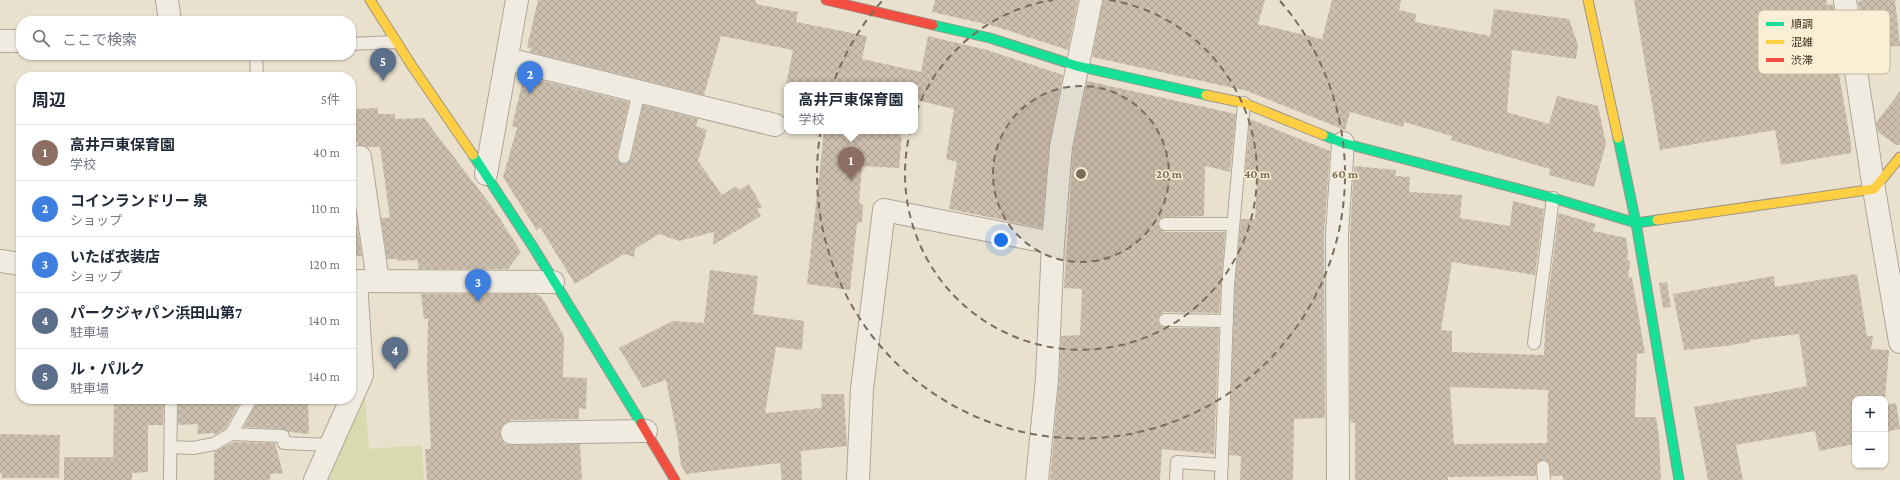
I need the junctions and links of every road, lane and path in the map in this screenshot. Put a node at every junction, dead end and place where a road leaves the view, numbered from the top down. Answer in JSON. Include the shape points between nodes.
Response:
{"nodes":[{"id":1,"x":167,"y":0,"type":"edge"},
{"id":2,"x":370,"y":0,"type":"edge"},
{"id":3,"x":517,"y":0,"type":"edge"},
{"id":4,"x":826,"y":0,"type":"edge"},
{"id":5,"x":1091,"y":0,"type":"edge"},
{"id":6,"x":1588,"y":0,"type":"edge"},
{"id":7,"x":1845,"y":0,"type":"edge"},
{"id":8,"x":885,"y":7,"type":"edge"},
{"id":9,"x":1847,"y":10,"type":"edge"},
{"id":10,"x":169,"y":16,"type":"edge"},
{"id":11,"x":0,"y":41,"type":"edge"},
{"id":12,"x":16,"y":42,"type":"edge"},
{"id":13,"x":395,"y":42,"type":"junction"},
{"id":14,"x":356,"y":44,"type":"edge"},
{"id":15,"x":507,"y":59,"type":"junction"},
{"id":16,"x":256,"y":60,"type":"edge"},
{"id":17,"x":1077,"y":66,"type":"junction"},
{"id":18,"x":257,"y":72,"type":"edge"},
{"id":19,"x":1856,"y":74,"type":"edge"},
{"id":20,"x":639,"y":91,"type":"junction"},
{"id":21,"x":1244,"y":104,"type":"junction"},
{"id":22,"x":775,"y":125,"type":"dead end"},
{"id":23,"x":1343,"y":143,"type":"junction"},
{"id":24,"x":360,"y":157,"type":"dead end"},
{"id":25,"x":624,"y":157,"type":"dead end"},
{"id":26,"x":1900,"y":157,"type":"edge"},
{"id":27,"x":486,"y":174,"type":"junction"},
{"id":28,"x":1874,"y":189,"type":"junction"},
{"id":29,"x":1553,"y":198,"type":"junction"},
{"id":30,"x":1636,"y":223,"type":"junction"},
{"id":31,"x":1165,"y":224,"type":"dead end"},
{"id":32,"x":1234,"y":224,"type":"junction"},
{"id":33,"x":1053,"y":243,"type":"junction"},
{"id":34,"x":0,"y":261,"type":"edge"},
{"id":35,"x":16,"y":263,"type":"edge"},
{"id":36,"x":356,"y":281,"type":"edge"},
{"id":37,"x":378,"y":281,"type":"junction"},
{"id":38,"x":553,"y":282,"type":"junction"},
{"id":39,"x":356,"y":312,"type":"edge"},
{"id":40,"x":1165,"y":320,"type":"dead end"},
{"id":41,"x":1227,"y":321,"type":"junction"},
{"id":42,"x":1900,"y":342,"type":"edge"},
{"id":43,"x":1534,"y":343,"type":"dead end"},
{"id":44,"x":356,"y":387,"type":"edge"},
{"id":45,"x":171,"y":404,"type":"edge"},
{"id":46,"x":248,"y":404,"type":"edge"},
{"id":47,"x":348,"y":404,"type":"edge"},
{"id":48,"x":646,"y":432,"type":"junction"},
{"id":49,"x":512,"y":433,"type":"dead end"},
{"id":50,"x":231,"y":434,"type":"junction"},
{"id":51,"x":330,"y":445,"type":"junction"},
{"id":52,"x":170,"y":447,"type":"junction"},
{"id":53,"x":1222,"y":465,"type":"junction"},
{"id":54,"x":1543,"y":467,"type":"dead end"},
{"id":55,"x":170,"y":480,"type":"edge"},
{"id":56,"x":314,"y":480,"type":"edge"},
{"id":57,"x":675,"y":480,"type":"edge"},
{"id":58,"x":858,"y":480,"type":"edge"},
{"id":59,"x":1037,"y":480,"type":"edge"},
{"id":60,"x":1176,"y":480,"type":"edge"},
{"id":61,"x":1221,"y":480,"type":"edge"},
{"id":62,"x":1338,"y":480,"type":"edge"},
{"id":63,"x":1544,"y":480,"type":"edge"},
{"id":64,"x":1679,"y":480,"type":"edge"}],
"edges":[{"from":1,"to":10,"type":"street"},
{"from":2,"to":13,"type":"street"},
{"from":3,"to":15,"type":"street"},
{"from":4,"to":8,"type":"street"},
{"from":5,"to":17,"type":"street"},
{"from":6,"to":30,"type":"street"},
{"from":7,"to":9,"type":"street"},
{"from":8,"to":17,"type":"street"},
{"from":11,"to":12,"type":"street"},
{"from":13,"to":14,"type":"lane"},
{"from":13,"to":27,"type":"street"},
{"from":15,"to":20,"type":"street"},
{"from":15,"to":27,"type":"street"},
{"from":16,"to":18,"type":"lane"},
{"from":17,"to":21,"type":"street"},
{"from":17,"to":33,"type":"street","via":[[1061,147]]},
{"from":19,"to":28,"type":"street"},
{"from":20,"to":22,"type":"street"},
{"from":20,"to":25,"type":"lane"},
{"from":21,"to":23,"type":"street"},
{"from":21,"to":32,"type":"lane"},
{"from":23,"to":29,"type":"street"},
{"from":23,"to":62,"type":"street","via":[[1337,233]]},
{"from":24,"to":37,"type":"street"},
{"from":26,"to":28,"type":"street"},
{"from":27,"to":38,"type":"street"},
{"from":28,"to":30,"type":"street"},
{"from":28,"to":42,"type":"street"},
{"from":29,"to":30,"type":"street"},
{"from":29,"to":43,"type":"lane"},
{"from":30,"to":64,"type":"street"},
{"from":31,"to":32,"type":"lane"},
{"from":32,"to":41,"type":"lane"},
{"from":33,"to":58,"type":"street","via":[[884,210],[862,389]]},
{"from":33,"to":59,"type":"street","via":[[1047,379]]},
{"from":34,"to":35,"type":"street"},
{"from":36,"to":37,"type":"street"},
{"from":37,"to":38,"type":"street"},
{"from":38,"to":48,"type":"street"},
{"from":39,"to":44,"type":"street","via":[[362,374]]},
{"from":40,"to":41,"type":"lane"},
{"from":41,"to":53,"type":"lane"},
{"from":45,"to":52,"type":"lane"},
{"from":46,"to":50,"type":"lane"},
{"from":47,"to":51,"type":"street"},
{"from":48,"to":49,"type":"street"},
{"from":48,"to":57,"type":"street"},
{"from":50,"to":51,"type":"lane","via":[[283,436],[284,443]]},
{"from":50,"to":52,"type":"lane","via":[[214,444],[193,448]]},
{"from":51,"to":56,"type":"street"},
{"from":52,"to":55,"type":"lane"},
{"from":53,"to":60,"type":"lane","via":[[1177,462]]},
{"from":53,"to":61,"type":"lane"},
{"from":54,"to":63,"type":"lane"}]}
